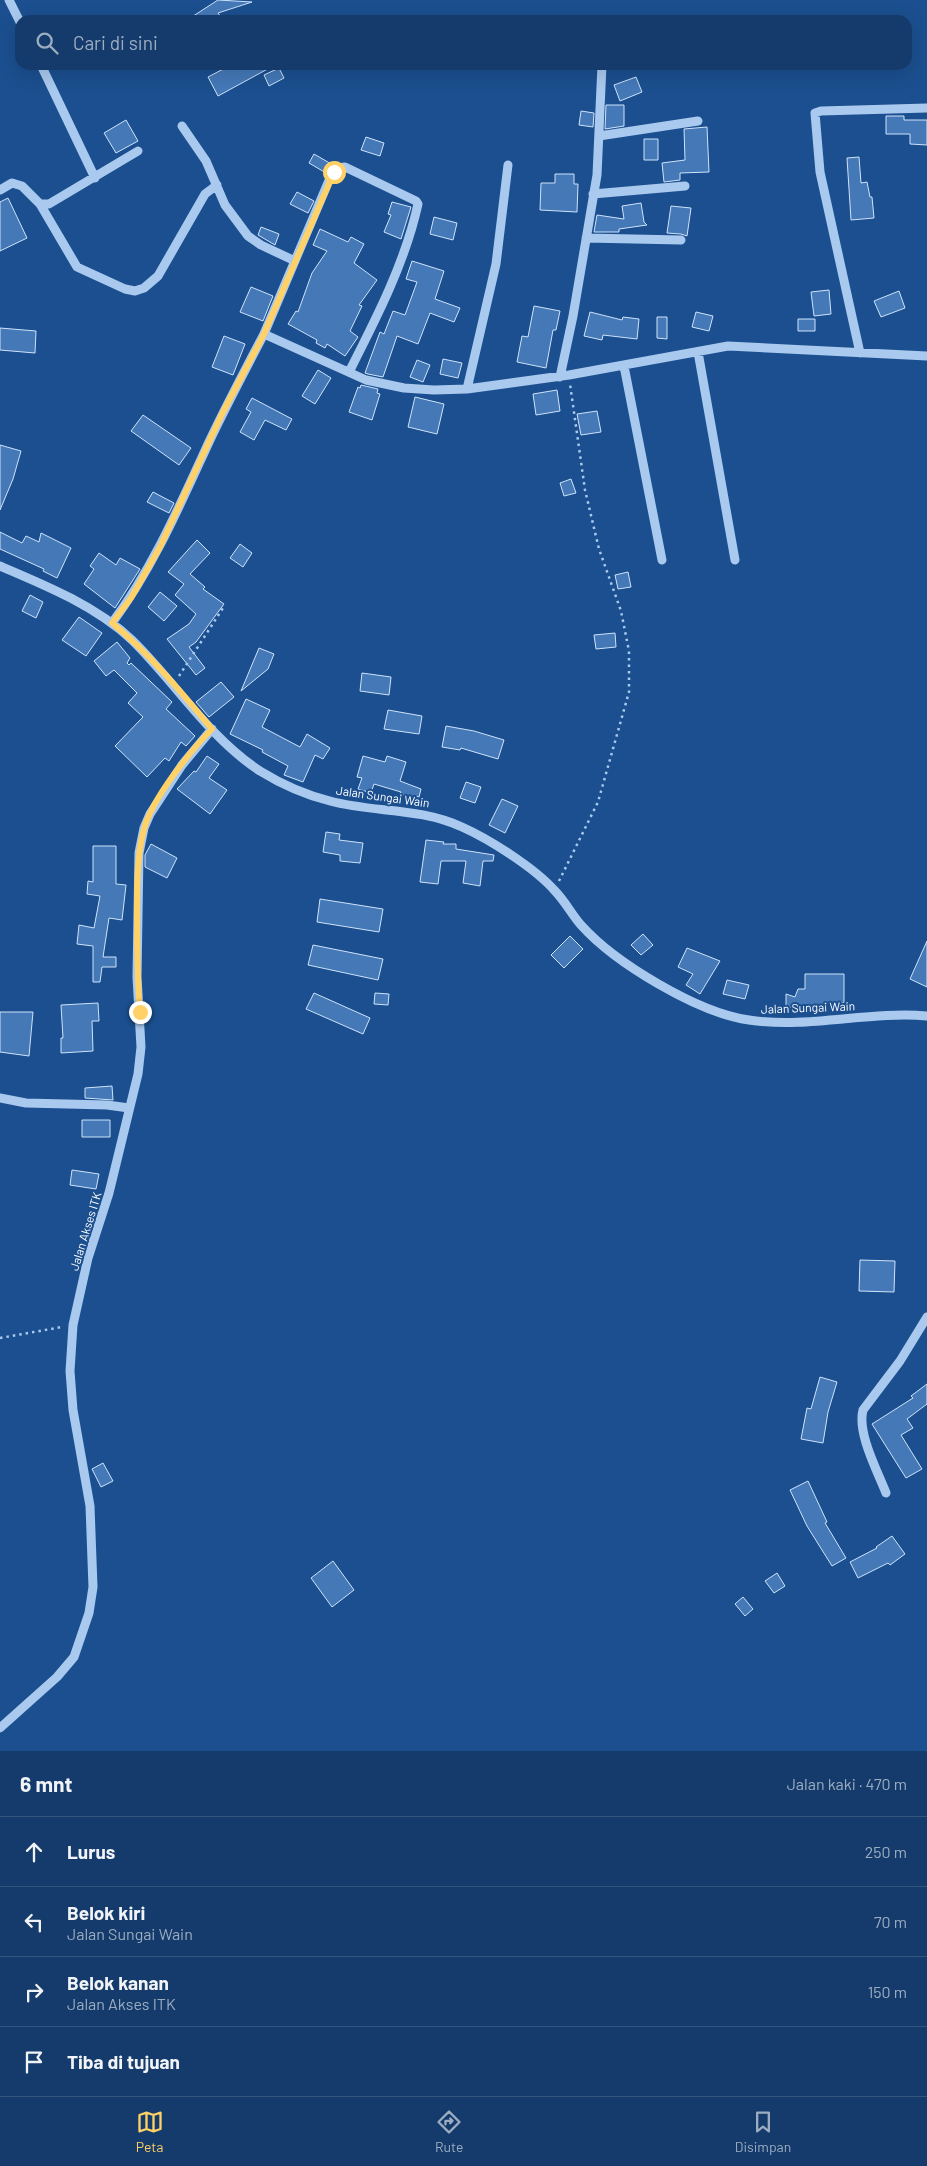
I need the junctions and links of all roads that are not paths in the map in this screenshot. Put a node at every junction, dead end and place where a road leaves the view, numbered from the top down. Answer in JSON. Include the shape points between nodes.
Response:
{"nodes":[{"id":1,"x":9,"y":0,"type":"edge"},
{"id":2,"x":16,"y":15,"type":"edge"},
{"id":3,"x":42,"y":70,"type":"edge"},
{"id":4,"x":602,"y":70,"type":"edge"},
{"id":5,"x":927,"y":108,"type":"edge"},
{"id":6,"x":698,"y":121,"type":"dead end"},
{"id":7,"x":182,"y":126,"type":"dead end"},
{"id":8,"x":598,"y":136,"type":"junction"},
{"id":9,"x":138,"y":151,"type":"dead end"},
{"id":10,"x":508,"y":165,"type":"dead end"},
{"id":11,"x":94,"y":178,"type":"junction"},
{"id":12,"x":217,"y":185,"type":"junction"},
{"id":13,"x":685,"y":186,"type":"dead end"},
{"id":14,"x":0,"y":190,"type":"edge"},
{"id":15,"x":593,"y":194,"type":"junction"},
{"id":16,"x":40,"y":204,"type":"junction"},
{"id":17,"x":586,"y":238,"type":"junction"},
{"id":18,"x":681,"y":240,"type":"dead end"},
{"id":19,"x":295,"y":261,"type":"junction"},
{"id":20,"x":264,"y":334,"type":"junction"},
{"id":21,"x":698,"y":352,"type":"junction"},
{"id":22,"x":860,"y":353,"type":"junction"},
{"id":23,"x":927,"y":356,"type":"edge"},
{"id":24,"x":624,"y":366,"type":"junction"},
{"id":25,"x":349,"y":372,"type":"junction"},
{"id":26,"x":564,"y":376,"type":"junction"},
{"id":27,"x":467,"y":389,"type":"junction"},
{"id":28,"x":662,"y":560,"type":"dead end"},
{"id":29,"x":735,"y":560,"type":"dead end"},
{"id":30,"x":0,"y":566,"type":"edge"},
{"id":31,"x":112,"y":623,"type":"junction"},
{"id":32,"x":212,"y":729,"type":"junction"},
{"id":33,"x":927,"y":1016,"type":"edge"},
{"id":34,"x":0,"y":1098,"type":"edge"},
{"id":35,"x":129,"y":1108,"type":"junction"},
{"id":36,"x":927,"y":1317,"type":"edge"},
{"id":37,"x":886,"y":1492,"type":"dead end"},
{"id":38,"x":0,"y":1728,"type":"edge"}],
"edges":[{"from":1,"to":2,"type":"street"},
{"from":3,"to":11,"type":"street"},
{"from":4,"to":8,"type":"street"},
{"from":5,"to":22,"type":"street","via":[[821,111],[815,114],[820,172]]},
{"from":6,"to":8,"type":"street"},
{"from":7,"to":12,"type":"street","via":[[206,161]]},
{"from":8,"to":15,"type":"street"},
{"from":9,"to":11,"type":"street"},
{"from":10,"to":27,"type":"street","via":[[496,264]]},
{"from":11,"to":16,"type":"street","via":[[49,204]]},
{"from":12,"to":16,"type":"street","via":[[205,194],[158,276],[144,288],[136,290],[125,289],[77,267]]},
{"from":12,"to":19,"type":"street","via":[[226,205],[248,236]]},
{"from":13,"to":15,"type":"street"},
{"from":14,"to":16,"type":"street","via":[[12,183],[22,186]]},
{"from":15,"to":17,"type":"street"},
{"from":17,"to":18,"type":"street"},
{"from":17,"to":26,"type":"street"},
{"from":19,"to":20,"type":"street"},
{"from":19,"to":25,"type":"street","via":[[330,178],[340,167],[417,203],[408,241]]},
{"from":20,"to":25,"type":"street"},
{"from":20,"to":31,"type":"street","via":[[222,414],[160,547],[131,598]]},
{"from":21,"to":22,"type":"street","via":[[745,346]]},
{"from":21,"to":24,"type":"street"},
{"from":21,"to":29,"type":"street"},
{"from":22,"to":23,"type":"street"},
{"from":24,"to":26,"type":"street"},
{"from":24,"to":28,"type":"street"},
{"from":25,"to":27,"type":"street","via":[[366,380],[404,388]]},
{"from":26,"to":27,"type":"street"},
{"from":30,"to":31,"type":"street","name":"Jalan Sungai Wain","via":[[91,609]]},
{"from":31,"to":32,"type":"street","name":"Jalan Sungai Wain","via":[[174,684]]},
{"from":32,"to":33,"type":"street","name":"Jalan Sungai Wain","via":[[254,767],[297,790],[330,801],[432,815],[507,852],[554,889],[582,926],[614,956],[663,986],[712,1010],[748,1020],[793,1022]]},
{"from":32,"to":35,"type":"street","name":"Jalan Akses ITK","via":[[169,783],[144,828],[137,884],[141,1047]]},
{"from":34,"to":35,"type":"street","via":[[26,1103]]},
{"from":35,"to":38,"type":"street","name":"Jalan Akses ITK","via":[[73,1325],[70,1371],[73,1410],[90,1506],[93,1587],[89,1613],[74,1657],[57,1677]]},
{"from":36,"to":37,"type":"street","via":[[860,1418]]}]}
